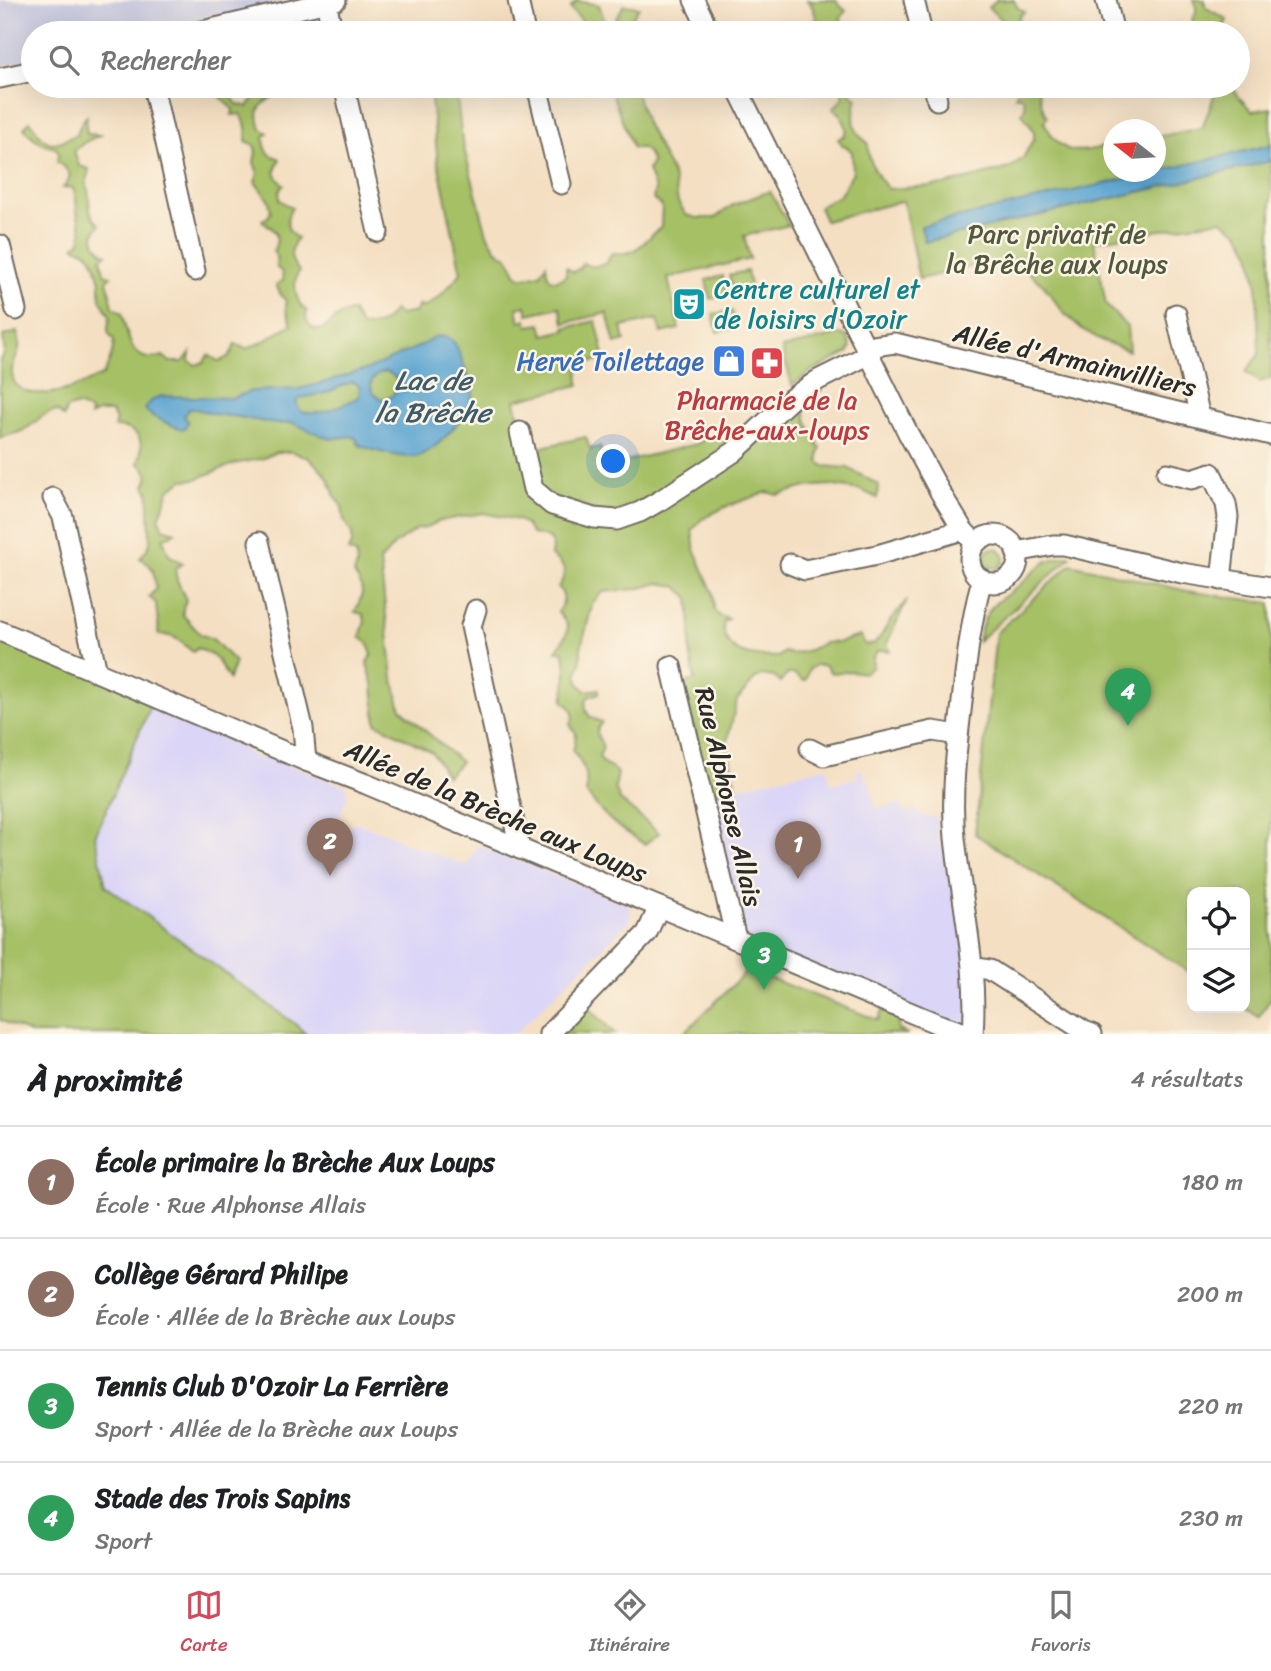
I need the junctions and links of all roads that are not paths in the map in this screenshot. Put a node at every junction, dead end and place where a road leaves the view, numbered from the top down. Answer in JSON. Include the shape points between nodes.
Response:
{"nodes":[{"id":1,"x":517,"y":0,"type":"edge"},
{"id":2,"x":694,"y":0,"type":"edge"},
{"id":3,"x":914,"y":0,"type":"edge"},
{"id":4,"x":1106,"y":0,"type":"edge"},
{"id":5,"x":331,"y":1,"type":"edge"},
{"id":6,"x":245,"y":21,"type":"edge"},
{"id":7,"x":332,"y":21,"type":"edge"},
{"id":8,"x":522,"y":21,"type":"edge"},
{"id":9,"x":704,"y":21,"type":"edge"},
{"id":10,"x":919,"y":21,"type":"edge"},
{"id":11,"x":1111,"y":21,"type":"edge"},
{"id":12,"x":21,"y":74,"type":"edge"},
{"id":13,"x":0,"y":78,"type":"edge"},
{"id":14,"x":156,"y":98,"type":"edge"},
{"id":15,"x":347,"y":98,"type":"edge"},
{"id":16,"x":540,"y":98,"type":"edge"},
{"id":17,"x":742,"y":98,"type":"edge"},
{"id":18,"x":561,"y":184,"type":"dead end"},
{"id":19,"x":378,"y":232,"type":"dead end"},
{"id":20,"x":0,"y":245,"type":"edge"},
{"id":21,"x":195,"y":271,"type":"dead end"},
{"id":22,"x":16,"y":310,"type":"dead end"},
{"id":23,"x":1176,"y":314,"type":"dead end"},
{"id":24,"x":868,"y":351,"type":"junction"},
{"id":25,"x":1200,"y":416,"type":"junction"},
{"id":26,"x":520,"y":432,"type":"dead end"},
{"id":27,"x":1271,"y":435,"type":"edge"},
{"id":28,"x":1167,"y":473,"type":"dead end"},
{"id":29,"x":53,"y":498,"type":"dead end"},
{"id":30,"x":969,"y":537,"type":"junction"},
{"id":31,"x":259,"y":542,"type":"dead end"},
{"id":32,"x":1016,"y":552,"type":"junction"},
{"id":33,"x":790,"y":564,"type":"dead end"},
{"id":34,"x":982,"y":579,"type":"junction"},
{"id":35,"x":1221,"y":580,"type":"junction"},
{"id":36,"x":1271,"y":587,"type":"edge"},
{"id":37,"x":476,"y":610,"type":"dead end"},
{"id":38,"x":0,"y":631,"type":"edge"},
{"id":39,"x":671,"y":666,"type":"dead end"},
{"id":40,"x":97,"y":672,"type":"junction"},
{"id":41,"x":958,"y":735,"type":"junction"},
{"id":42,"x":810,"y":749,"type":"dead end"},
{"id":43,"x":306,"y":761,"type":"junction"},
{"id":44,"x":520,"y":849,"type":"junction"},
{"id":45,"x":659,"y":907,"type":"junction"},
{"id":46,"x":736,"y":939,"type":"junction"},
{"id":47,"x":973,"y":967,"type":"junction"},
{"id":48,"x":973,"y":1033,"type":"edge"},
{"id":49,"x":549,"y":1034,"type":"edge"},
{"id":50,"x":1092,"y":1034,"type":"edge"}],
"edges":[{"from":1,"to":8,"type":"street"},
{"from":2,"to":9,"type":"street"},
{"from":3,"to":10,"type":"street"},
{"from":4,"to":11,"type":"street"},
{"from":5,"to":6,"type":"street"},
{"from":5,"to":7,"type":"street"},
{"from":12,"to":13,"type":"street"},
{"from":14,"to":21,"type":"street"},
{"from":15,"to":19,"type":"street"},
{"from":16,"to":18,"type":"street"},
{"from":17,"to":24,"type":"street"},
{"from":20,"to":22,"type":"street"},
{"from":23,"to":25,"type":"street"},
{"from":24,"to":25,"type":"street","name":"Allée d'Armainvilliers","via":[[895,344]]},
{"from":24,"to":26,"type":"street","via":[[792,398],[714,465],[640,512],[617,520],[552,505],[533,489]]},
{"from":24,"to":30,"type":"street","via":[[940,492]]},
{"from":25,"to":27,"type":"street","name":"Allée d'Armainvilliers"},
{"from":28,"to":35,"type":"street","via":[[1192,479],[1211,473],[1228,517]]},
{"from":29,"to":40,"type":"street","via":[[64,517]]},
{"from":30,"to":32,"type":"street","via":[[997,535],[1007,539]]},
{"from":30,"to":33,"type":"street","via":[[805,570]]},
{"from":30,"to":34,"type":"street","via":[[971,563]]},
{"from":31,"to":43,"type":"street","via":[[303,728]]},
{"from":32,"to":34,"type":"street","via":[[1016,568],[1005,579]]},
{"from":32,"to":35,"type":"street","via":[[1064,545]]},
{"from":34,"to":41,"type":"street","via":[[973,614]]},
{"from":35,"to":36,"type":"street"},
{"from":37,"to":44,"type":"street","via":[[471,625]]},
{"from":38,"to":40,"type":"street","name":"Allée de la Brèche aux Loups"},
{"from":39,"to":46,"type":"street","name":"Rue Alphonse Allais"},
{"from":40,"to":43,"type":"street","name":"Allée de la Brèche aux Loups"},
{"from":41,"to":42,"type":"street","via":[[933,731],[824,756]]},
{"from":41,"to":47,"type":"street","via":[[954,824]]},
{"from":43,"to":44,"type":"street","name":"Allée de la Brèche aux Loups"},
{"from":44,"to":45,"type":"street","name":"Allée de la Brèche aux Loups"},
{"from":45,"to":46,"type":"street","name":"Allée de la Brèche aux Loups"},
{"from":45,"to":49,"type":"street","via":[[647,933]]},
{"from":46,"to":48,"type":"street","name":"Allée de la Brèche aux Loups","via":[[938,1024]]},
{"from":47,"to":48,"type":"street"},
{"from":47,"to":50,"type":"street","via":[[990,970]]}]}
